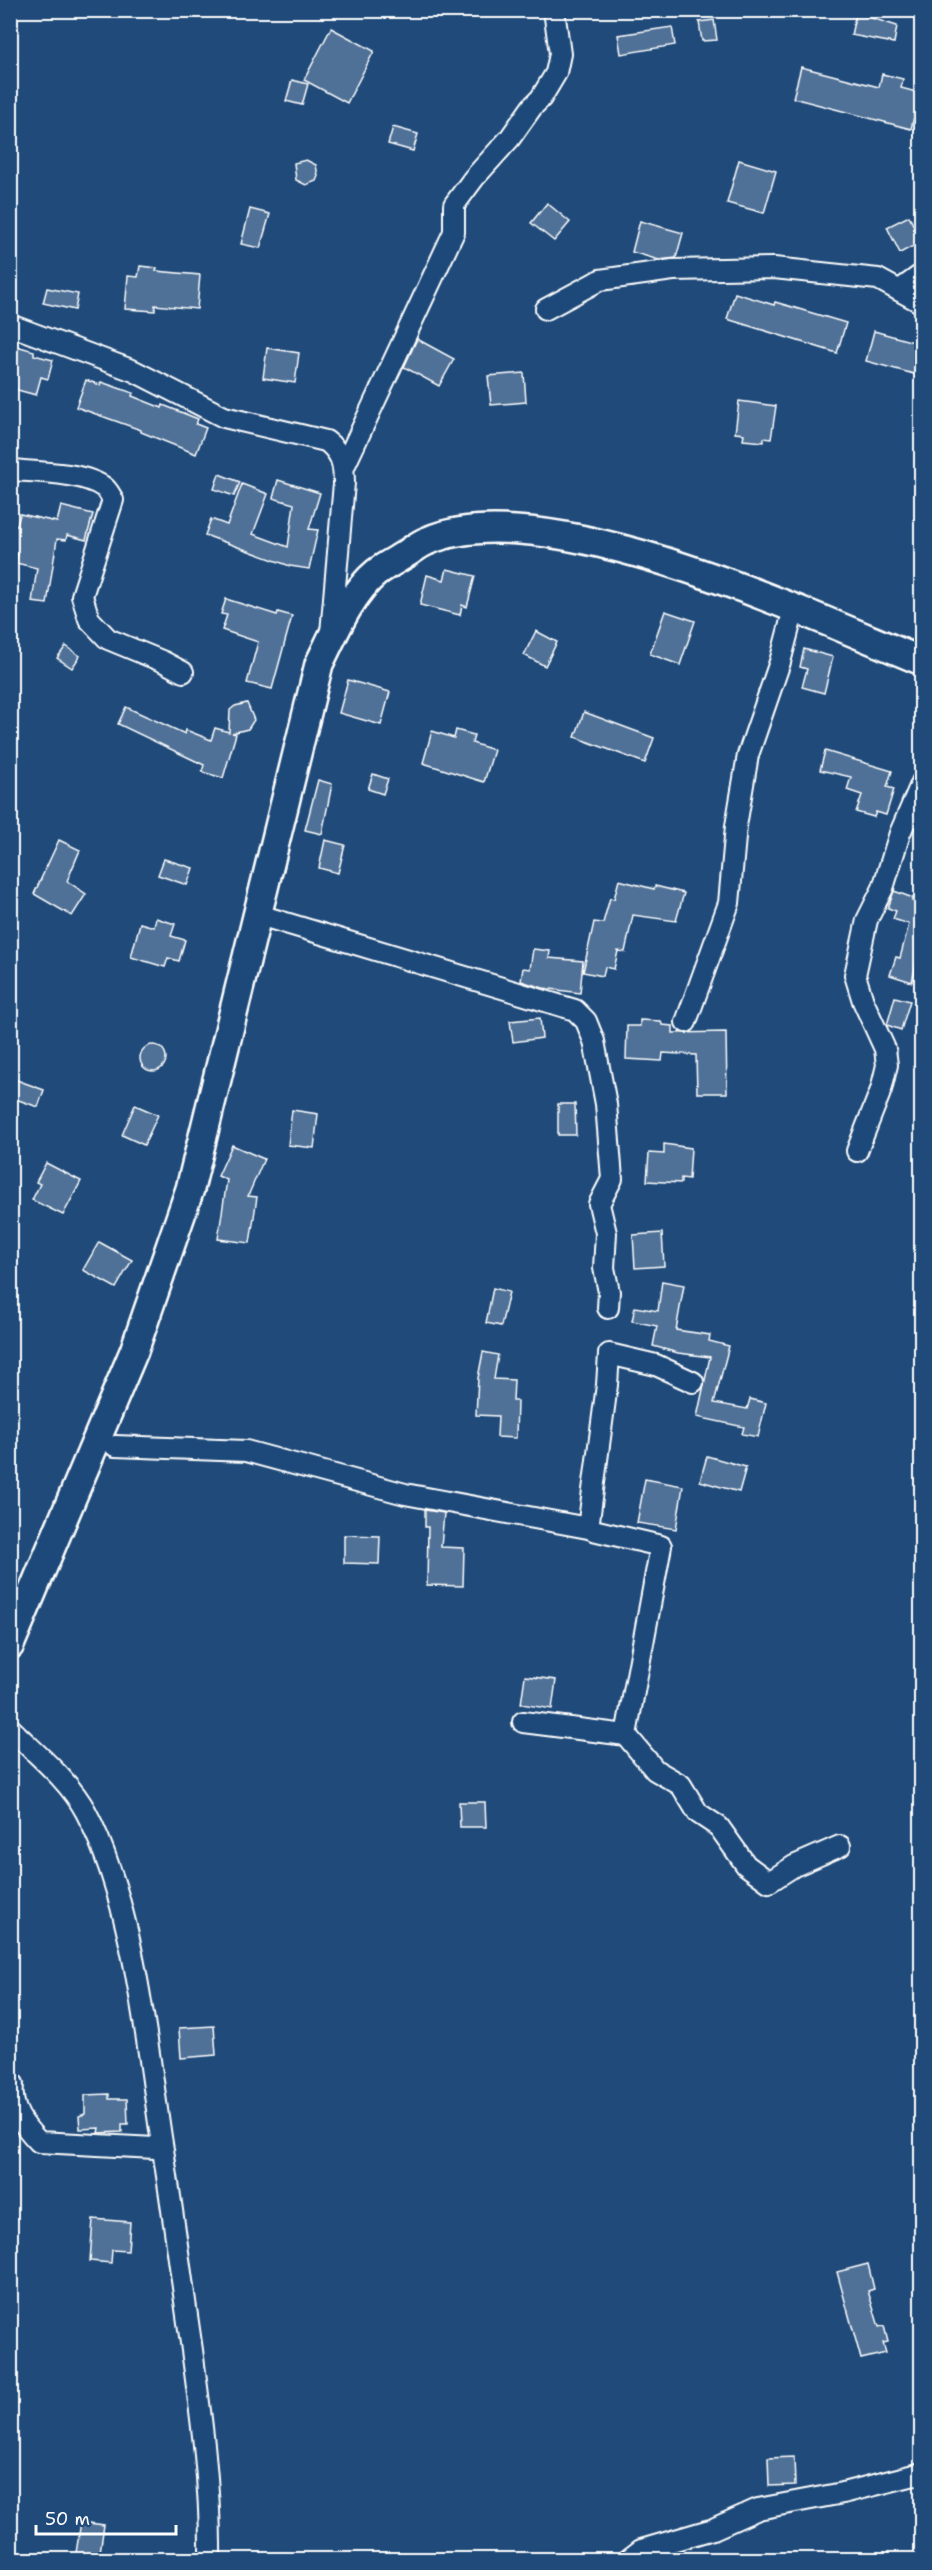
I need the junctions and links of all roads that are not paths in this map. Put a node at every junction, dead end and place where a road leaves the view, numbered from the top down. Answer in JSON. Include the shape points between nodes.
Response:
{"nodes":[{"id":1,"x":554,"y":10,"type":"edge"},
{"id":2,"x":921,"y":274,"type":"edge"},
{"id":3,"x":900,"y":290,"type":"junction"},
{"id":4,"x":921,"y":303,"type":"edge"},
{"id":5,"x":546,"y":309,"type":"dead end"},
{"id":6,"x":10,"y":325,"type":"edge"},
{"id":7,"x":344,"y":467,"type":"junction"},
{"id":8,"x":10,"y":470,"type":"edge"},
{"id":9,"x":794,"y":609,"type":"junction"},
{"id":10,"x":331,"y":641,"type":"junction"},
{"id":11,"x":921,"y":661,"type":"edge"},
{"id":12,"x":183,"y":672,"type":"dead end"},
{"id":13,"x":921,"y":782,"type":"edge"},
{"id":14,"x":259,"y":915,"type":"junction"},
{"id":15,"x":686,"y":1022,"type":"dead end"},
{"id":16,"x":857,"y":1151,"type":"dead end"},
{"id":17,"x":608,"y":1308,"type":"dead end"},
{"id":18,"x":693,"y":1382,"type":"dead end"},
{"id":19,"x":114,"y":1446,"type":"dead end"},
{"id":20,"x":593,"y":1530,"type":"dead end"},
{"id":21,"x":10,"y":1645,"type":"edge"},
{"id":22,"x":10,"y":1728,"type":"edge"},
{"id":23,"x":840,"y":1846,"type":"dead end"},
{"id":24,"x":13,"y":2084,"type":"dead end"},
{"id":25,"x":154,"y":2148,"type":"dead end"},
{"id":26,"x":921,"y":2474,"type":"edge"},
{"id":27,"x":210,"y":2559,"type":"edge"},
{"id":28,"x":628,"y":2559,"type":"edge"}],
"edges":[{"from":1,"to":7,"type":"street","via":[[560,54],[556,73],[541,98],[454,205],[454,232]]},
{"from":2,"to":3,"type":"street"},
{"from":3,"to":4,"type":"street"},
{"from":3,"to":5,"type":"street","via":[[878,279],[774,268],[673,270],[600,280]]},
{"from":6,"to":7,"type":"street","via":[[134,371],[224,417],[326,441],[338,450]]},
{"from":7,"to":10,"type":"street"},
{"from":8,"to":12,"type":"street","via":[[47,472],[105,488],[113,500],[82,596],[89,619],[108,639]]},
{"from":9,"to":10,"type":"street","via":[[723,581],[597,542],[521,530],[464,531],[427,541],[376,573],[346,609]]},
{"from":9,"to":11,"type":"street"},
{"from":9,"to":15,"type":"street","via":[[748,755],[729,903]]},
{"from":10,"to":14,"type":"street","via":[[319,664]]},
{"from":13,"to":16,"type":"street","via":[[883,888],[867,920],[855,975],[885,1049],[887,1065]]},
{"from":14,"to":17,"type":"street","via":[[575,1010],[586,1021],[598,1061],[611,1143],[612,1179],[599,1204],[606,1233]]},
{"from":14,"to":21,"type":"street","via":[[190,1190],[156,1290]]},
{"from":18,"to":19,"type":"street","via":[[656,1365],[609,1354],[588,1528],[405,1494],[246,1451]]},
{"from":20,"to":23,"type":"street","via":[[661,1546],[626,1735],[655,1770],[681,1785],[698,1813],[719,1827],[746,1865],[769,1882]]},
{"from":22,"to":27,"type":"street","via":[[64,1782],[85,1810],[102,1848],[121,1913],[141,2004],[175,2226],[201,2420]]},
{"from":24,"to":25,"type":"street","via":[[19,2120],[39,2142]]},
{"from":26,"to":28,"type":"street","via":[[758,2509],[713,2529],[641,2550]]}]}
